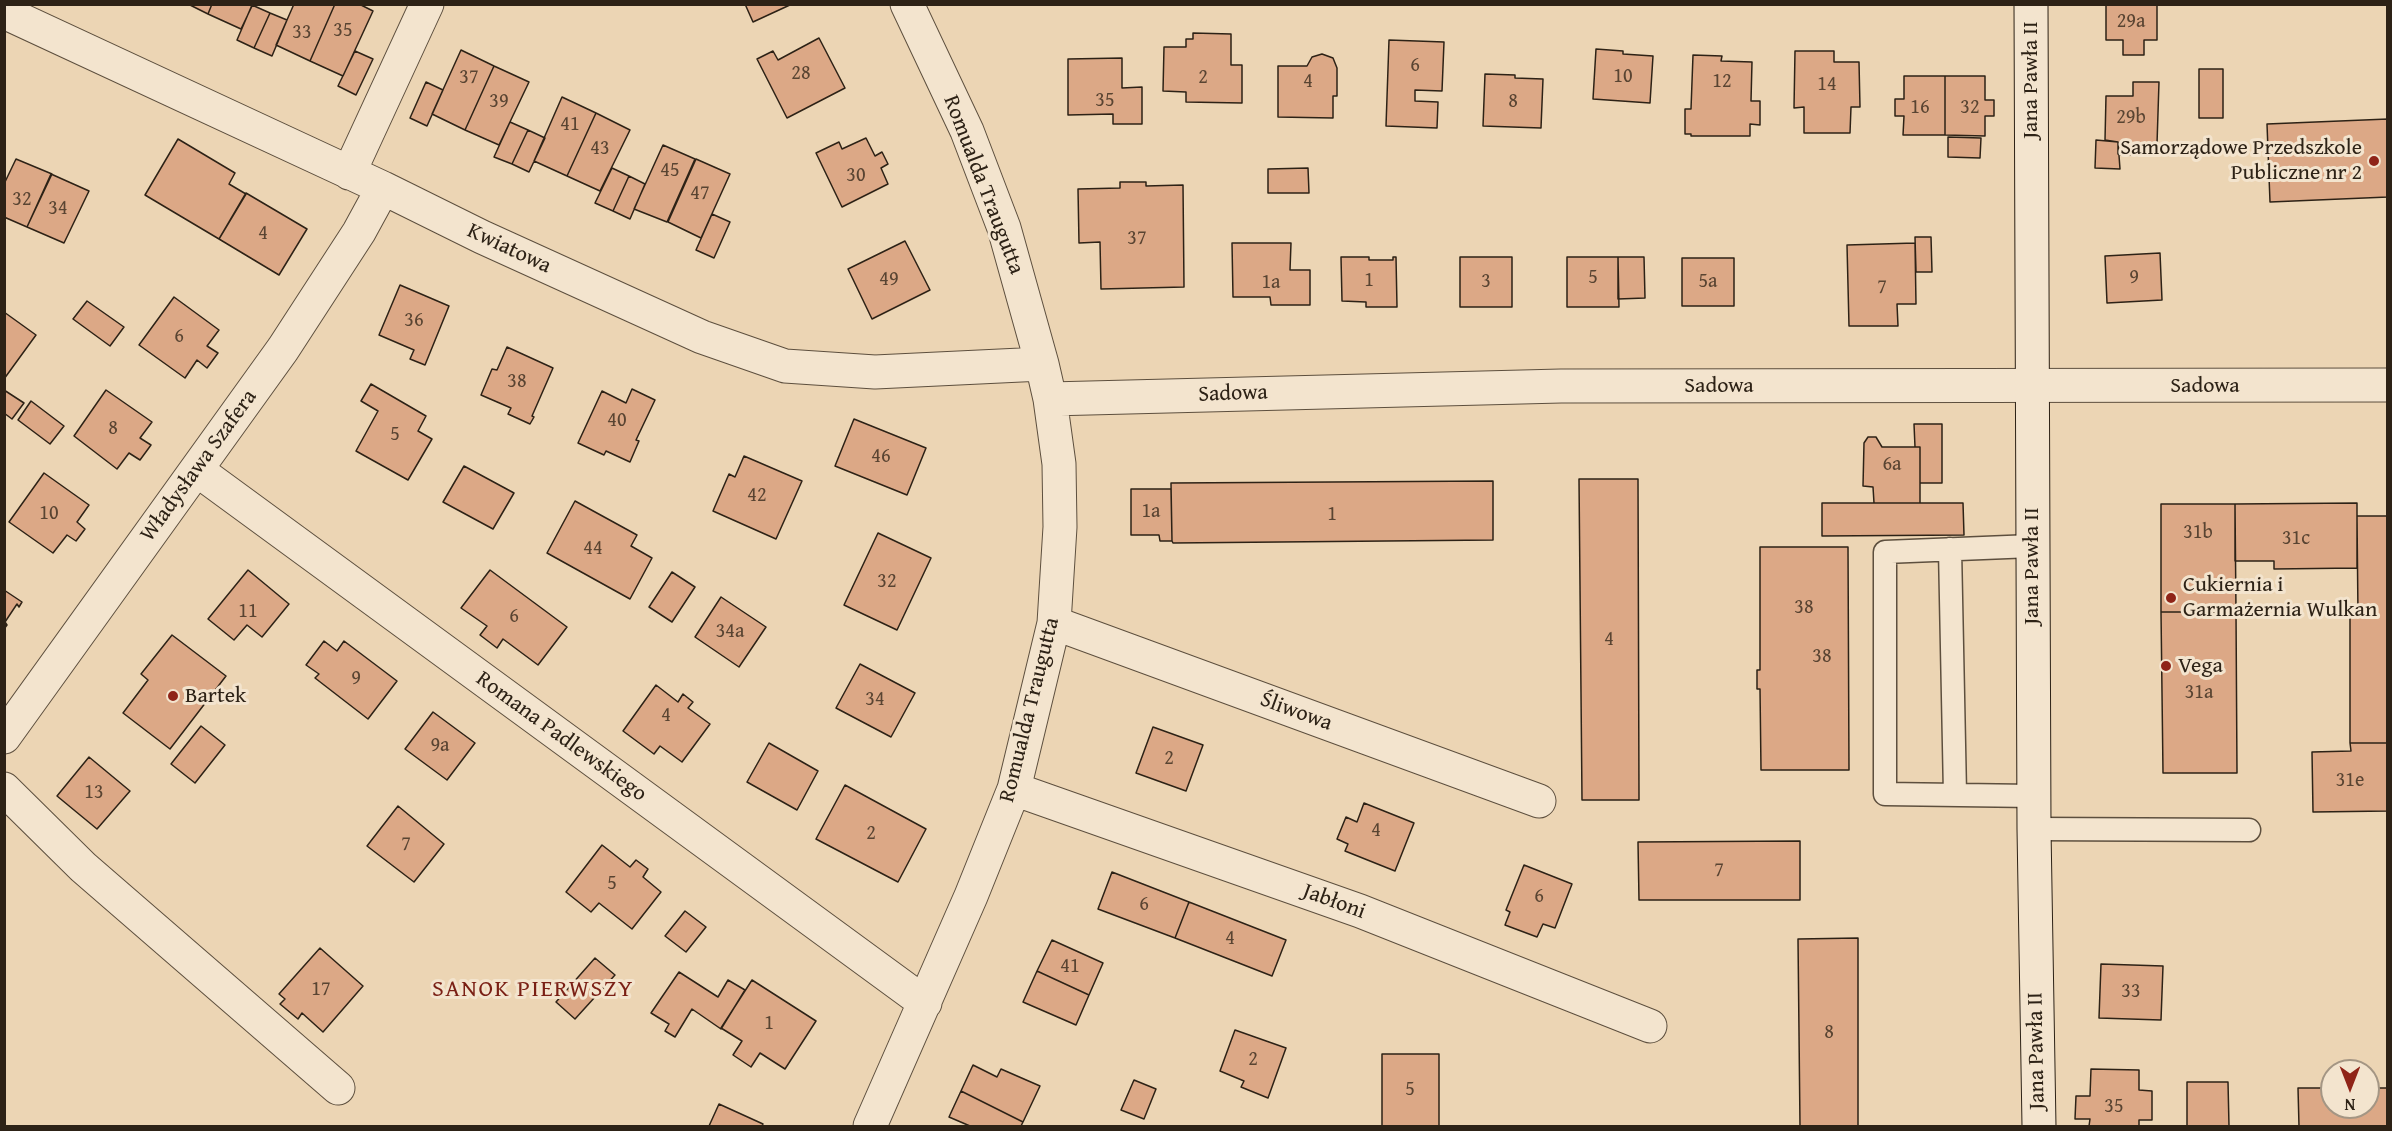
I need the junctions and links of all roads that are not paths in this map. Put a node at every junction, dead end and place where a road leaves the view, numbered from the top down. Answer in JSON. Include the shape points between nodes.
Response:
{"nodes":[{"id":1,"x":427,"y":4,"type":"edge"},
{"id":2,"x":907,"y":4,"type":"edge"},
{"id":3,"x":2031,"y":4,"type":"edge"},
{"id":4,"x":7,"y":18,"type":"edge"},
{"id":5,"x":349,"y":173,"type":"junction"},
{"id":6,"x":383,"y":188,"type":"junction"},
{"id":7,"x":1042,"y":364,"type":"junction"},
{"id":8,"x":2388,"y":385,"type":"edge"},
{"id":9,"x":2031,"y":387,"type":"junction"},
{"id":10,"x":1050,"y":399,"type":"junction"},
{"id":11,"x":197,"y":470,"type":"junction"},
{"id":12,"x":2032,"y":546,"type":"junction"},
{"id":13,"x":1950,"y":549,"type":"junction"},
{"id":14,"x":1054,"y":624,"type":"junction"},
{"id":15,"x":4,"y":737,"type":"edge"},
{"id":16,"x":4,"y":789,"type":"edge"},
{"id":17,"x":1014,"y":789,"type":"junction"},
{"id":18,"x":1955,"y":794,"type":"junction"},
{"id":19,"x":2034,"y":796,"type":"junction"},
{"id":20,"x":1539,"y":801,"type":"dead end"},
{"id":21,"x":2034,"y":829,"type":"junction"},
{"id":22,"x":2249,"y":830,"type":"dead end"},
{"id":23,"x":925,"y":1003,"type":"junction"},
{"id":24,"x":1650,"y":1026,"type":"dead end"},
{"id":25,"x":338,"y":1088,"type":"dead end"},
{"id":26,"x":870,"y":1126,"type":"edge"},
{"id":27,"x":2039,"y":1126,"type":"edge"}],
"edges":[{"from":1,"to":5,"type":"street"},
{"from":2,"to":7,"type":"street","name":"Romualda Traugutta","via":[[967,131],[1004,228]]},
{"from":3,"to":9,"type":"street","name":"Jana Pawła II"},
{"from":4,"to":5,"type":"street","name":"Kwiatowa"},
{"from":5,"to":6,"type":"street","name":"Kwiatowa"},
{"from":6,"to":7,"type":"street","name":"Kwiatowa","via":[[691,333],[785,366],[875,372]]},
{"from":6,"to":11,"type":"street","name":"Władysława Szafera","via":[[283,349]]},
{"from":7,"to":10,"type":"street","name":"Romualda Traugutta"},
{"from":8,"to":9,"type":"street","name":"Sadowa"},
{"from":9,"to":10,"type":"street","name":"Sadowa","via":[[1561,386]]},
{"from":9,"to":12,"type":"street","name":"Jana Pawła II"},
{"from":10,"to":14,"type":"street","name":"Romualda Traugutta","via":[[1059,464]]},
{"from":11,"to":15,"type":"street","name":"Władysława Szafera"},
{"from":11,"to":23,"type":"street","name":"Romana Padlewskiego"},
{"from":12,"to":13,"type":"lane"},
{"from":12,"to":19,"type":"street","name":"Jana Pawła II"},
{"from":13,"to":18,"type":"lane"},
{"from":13,"to":18,"type":"lane","via":[[1885,552],[1885,794]]},
{"from":14,"to":17,"type":"street","name":"Romualda Traugutta"},
{"from":14,"to":20,"type":"street","name":"Śliwowa"},
{"from":16,"to":25,"type":"street","via":[[82,867]]},
{"from":17,"to":23,"type":"street","name":"Romualda Traugutta"},
{"from":17,"to":24,"type":"street","name":"Jabłoni","via":[[1360,911]]},
{"from":18,"to":19,"type":"lane"},
{"from":19,"to":21,"type":"street","name":"Jana Pawła II"},
{"from":21,"to":22,"type":"lane"},
{"from":21,"to":27,"type":"street","name":"Jana Pawła II"},
{"from":23,"to":26,"type":"street","name":"Romualda Traugutta"}]}
